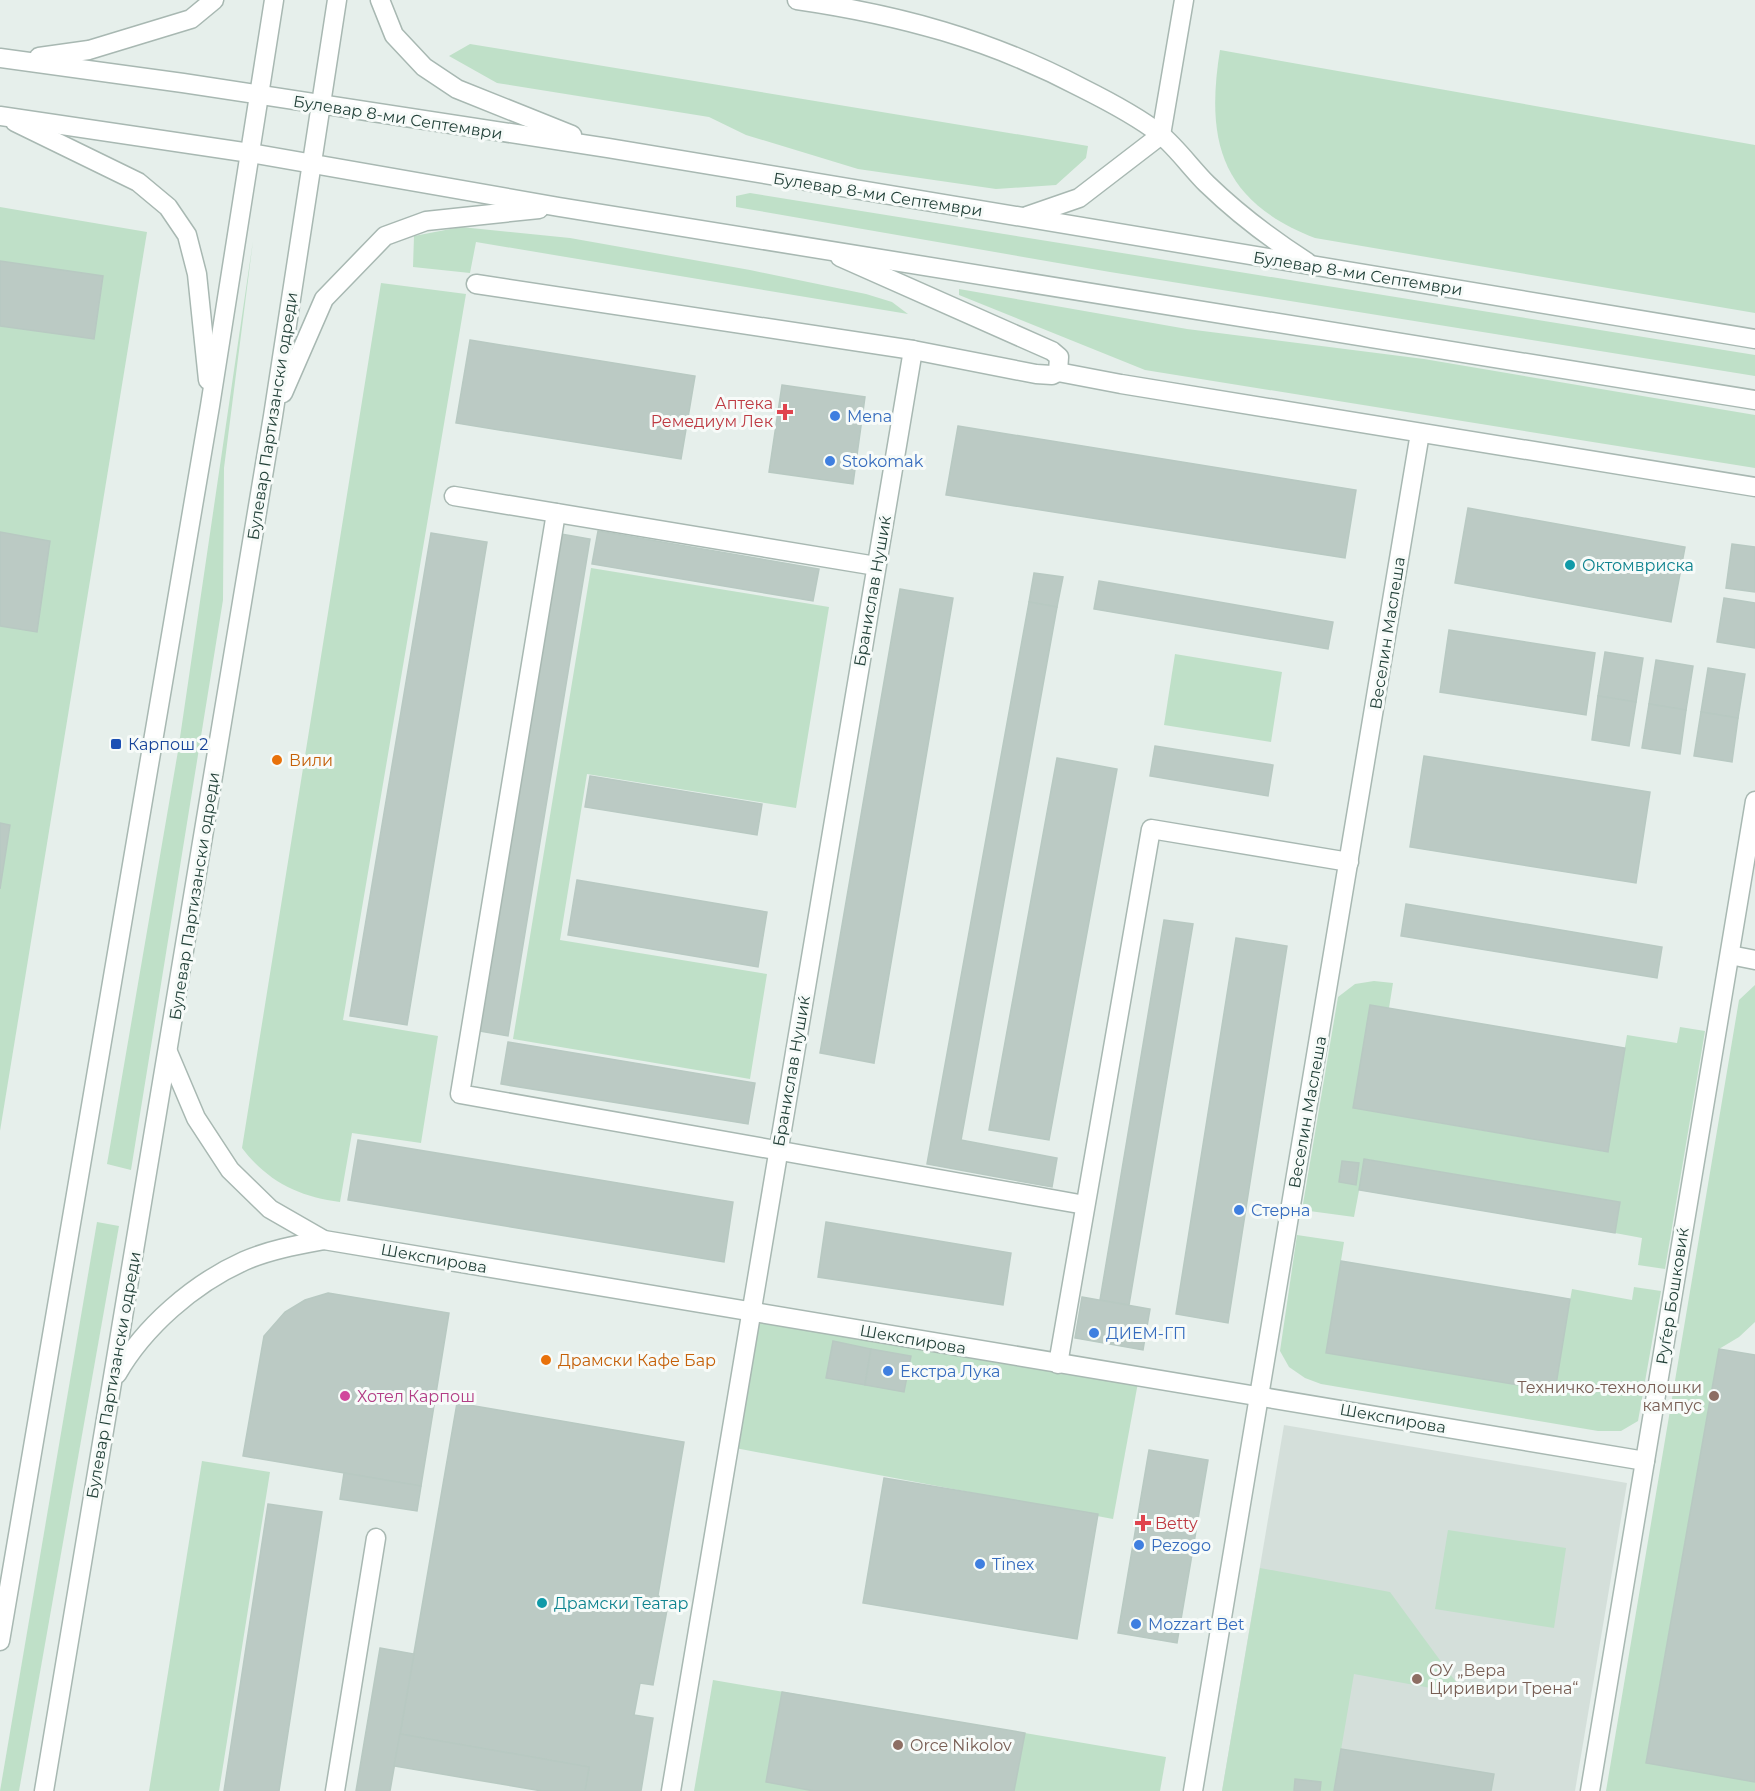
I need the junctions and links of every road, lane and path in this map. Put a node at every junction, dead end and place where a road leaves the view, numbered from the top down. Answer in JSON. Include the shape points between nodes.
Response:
{"nodes":[{"id":1,"x":214,"y":0,"type":"edge"},
{"id":2,"x":274,"y":0,"type":"edge"},
{"id":3,"x":337,"y":0,"type":"edge"},
{"id":4,"x":380,"y":0,"type":"edge"},
{"id":5,"x":797,"y":0,"type":"edge"},
{"id":6,"x":1184,"y":0,"type":"edge"},
{"id":7,"x":8,"y":59,"type":"edge"},
{"id":8,"x":259,"y":95,"type":"junction"},
{"id":9,"x":321,"y":105,"type":"junction"},
{"id":10,"x":1,"y":116,"type":"edge"},
{"id":11,"x":1161,"y":135,"type":"junction"},
{"id":12,"x":608,"y":148,"type":"junction"},
{"id":13,"x":250,"y":153,"type":"junction"},
{"id":14,"x":312,"y":164,"type":"junction"},
{"id":15,"x":559,"y":207,"type":"junction"},
{"id":16,"x":1020,"y":218,"type":"junction"},
{"id":17,"x":818,"y":247,"type":"junction"},
{"id":18,"x":1314,"y":266,"type":"junction"},
{"id":19,"x":476,"y":284,"type":"dead end"},
{"id":20,"x":1755,"y":339,"type":"edge"},
{"id":21,"x":913,"y":350,"type":"junction"},
{"id":22,"x":1058,"y":372,"type":"junction"},
{"id":23,"x":1755,"y":400,"type":"edge"},
{"id":24,"x":210,"y":406,"type":"junction"},
{"id":25,"x":273,"y":416,"type":"junction"},
{"id":26,"x":1420,"y":433,"type":"junction"},
{"id":27,"x":1755,"y":487,"type":"edge"},
{"id":28,"x":454,"y":496,"type":"dead end"},
{"id":29,"x":556,"y":513,"type":"junction"},
{"id":30,"x":876,"y":566,"type":"junction"},
{"id":31,"x":1755,"y":801,"type":"edge"},
{"id":32,"x":1349,"y":862,"type":"junction"},
{"id":33,"x":1730,"y":955,"type":"junction"},
{"id":34,"x":1755,"y":960,"type":"edge"},
{"id":35,"x":168,"y":1052,"type":"junction"},
{"id":36,"x":778,"y":1149,"type":"junction"},
{"id":37,"x":1085,"y":1205,"type":"junction"},
{"id":38,"x":324,"y":1240,"type":"junction"},
{"id":39,"x":751,"y":1311,"type":"junction"},
{"id":40,"x":1058,"y":1364,"type":"junction"},
{"id":41,"x":111,"y":1385,"type":"junction"},
{"id":42,"x":1260,"y":1395,"type":"junction"},
{"id":43,"x":1645,"y":1461,"type":"junction"},
{"id":44,"x":376,"y":1538,"type":"dead end"},
{"id":45,"x":0,"y":1641,"type":"edge"},
{"id":46,"x":44,"y":1791,"type":"edge"},
{"id":47,"x":335,"y":1791,"type":"edge"},
{"id":48,"x":671,"y":1791,"type":"edge"},
{"id":49,"x":1193,"y":1791,"type":"edge"},
{"id":50,"x":1590,"y":1791,"type":"edge"}],
"edges":[{"from":1,"to":7,"type":"street","via":[[191,19],[89,50]]},
{"from":2,"to":8,"type":"street"},
{"from":3,"to":9,"type":"street","name":"Булевар Партизански одреди"},
{"from":4,"to":12,"type":"street","via":[[394,36],[424,67],[457,89]]},
{"from":5,"to":11,"type":"street","via":[[912,21],[1005,51],[1103,99]]},
{"from":6,"to":11,"type":"street"},
{"from":7,"to":8,"type":"street","name":"Булевар 8-ми Септември"},
{"from":8,"to":9,"type":"street","name":"Булевар 8-ми Септември"},
{"from":8,"to":13,"type":"street"},
{"from":9,"to":12,"type":"street","name":"Булевар 8-ми Септември"},
{"from":9,"to":14,"type":"street","name":"Булевар Партизански одреди"},
{"from":10,"to":13,"type":"street"},
{"from":10,"to":24,"type":"street","via":[[138,182],[168,207],[187,235],[197,274]]},
{"from":11,"to":16,"type":"street","via":[[1079,198]]},
{"from":11,"to":18,"type":"street","via":[[1208,185],[1278,243]]},
{"from":12,"to":16,"type":"street","name":"Булевар 8-ми Септември"},
{"from":13,"to":14,"type":"street"},
{"from":13,"to":24,"type":"street"},
{"from":14,"to":15,"type":"street"},
{"from":14,"to":25,"type":"street","name":"Булевар Партизански одреди"},
{"from":15,"to":17,"type":"street"},
{"from":15,"to":25,"type":"street","via":[[426,221],[385,236],[324,299]]},
{"from":16,"to":18,"type":"street","name":"Булевар 8-ми Септември"},
{"from":17,"to":22,"type":"street","via":[[1052,351],[1059,357]]},
{"from":17,"to":23,"type":"street"},
{"from":18,"to":20,"type":"street","name":"Булевар 8-ми Септември"},
{"from":19,"to":21,"type":"street"},
{"from":21,"to":22,"type":"street","via":[[1036,374]]},
{"from":21,"to":30,"type":"street","name":"Бранислав Нушиќ"},
{"from":22,"to":26,"type":"street"},
{"from":24,"to":45,"type":"street"},
{"from":25,"to":35,"type":"street","name":"Булевар Партизански одреди"},
{"from":26,"to":27,"type":"street"},
{"from":26,"to":32,"type":"street","name":"Веселин Маслеша"},
{"from":28,"to":29,"type":"street"},
{"from":29,"to":30,"type":"street"},
{"from":29,"to":36,"type":"street","via":[[460,1094]]},
{"from":30,"to":36,"type":"street","name":"Бранислав Нушиќ"},
{"from":31,"to":33,"type":"street","name":"Руѓер Бошковиќ"},
{"from":32,"to":37,"type":"street","via":[[1151,829]]},
{"from":32,"to":42,"type":"street","name":"Веселин Маслеша"},
{"from":33,"to":34,"type":"street"},
{"from":33,"to":43,"type":"street","name":"Руѓер Бошковиќ"},
{"from":35,"to":38,"type":"street","name":"Шекспирова","via":[[196,1118],[230,1170],[270,1209]]},
{"from":35,"to":41,"type":"street","name":"Булевар Партизански одреди"},
{"from":36,"to":37,"type":"street"},
{"from":36,"to":39,"type":"street","name":"Бранислав Нушиќ"},
{"from":37,"to":40,"type":"street"},
{"from":38,"to":39,"type":"street","name":"Шекспирова"},
{"from":38,"to":41,"type":"street","name":"Шекспирова","via":[[279,1249],[243,1262],[212,1280],[182,1301],[138,1342]]},
{"from":39,"to":40,"type":"street","name":"Шекспирова"},
{"from":39,"to":48,"type":"street","name":"Бранислав Нушиќ"},
{"from":40,"to":42,"type":"street","name":"Шекспирова"},
{"from":41,"to":46,"type":"street","name":"Булевар Партизански одреди"},
{"from":42,"to":43,"type":"street","name":"Шекспирова"},
{"from":42,"to":49,"type":"street","name":"Веселин Маслеша"},
{"from":43,"to":50,"type":"street","name":"Руѓер Бошковиќ"},
{"from":44,"to":47,"type":"street"}]}
